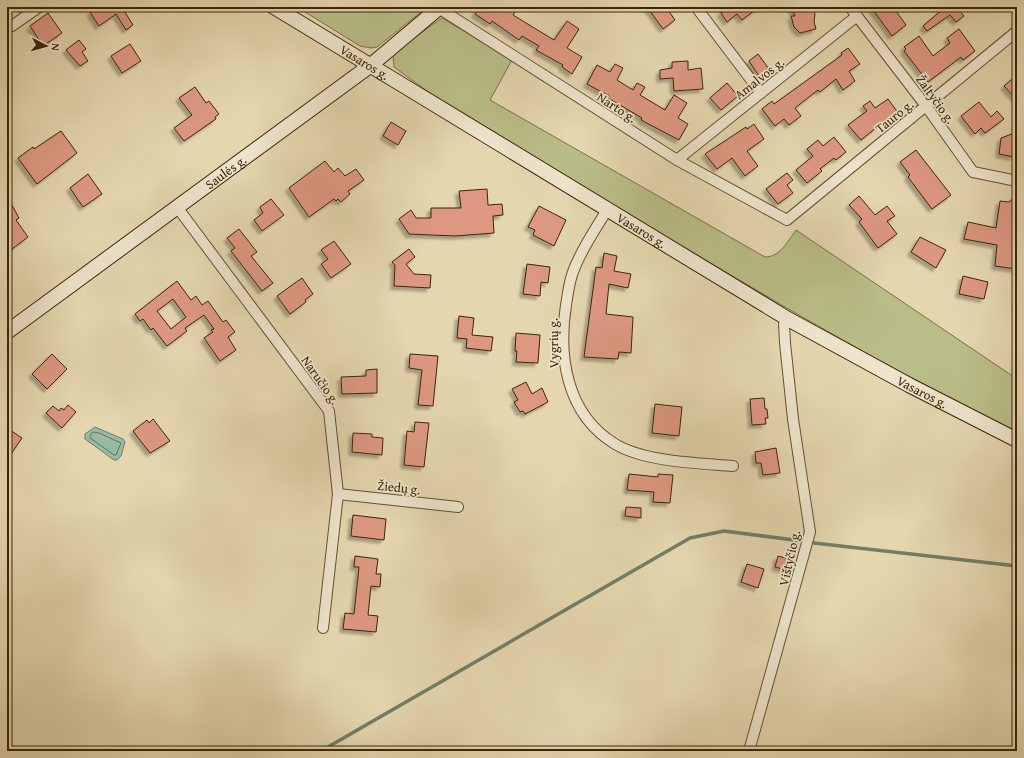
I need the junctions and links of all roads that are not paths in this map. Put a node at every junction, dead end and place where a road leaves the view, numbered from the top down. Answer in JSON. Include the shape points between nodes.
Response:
{"nodes":[{"id":1,"x":39,"y":7,"type":"edge"},
{"id":2,"x":274,"y":7,"type":"edge"},
{"id":3,"x":439,"y":7,"type":"edge"},
{"id":4,"x":696,"y":7,"type":"edge"},
{"id":5,"x":850,"y":7,"type":"edge"},
{"id":6,"x":857,"y":16,"type":"junction"},
{"id":7,"x":12,"y":26,"type":"dead end"},
{"id":8,"x":1017,"y":31,"type":"edge"},
{"id":9,"x":371,"y":65,"type":"junction"},
{"id":10,"x":761,"y":93,"type":"junction"},
{"id":11,"x":926,"y":106,"type":"junction"},
{"id":12,"x":676,"y":160,"type":"junction"},
{"id":13,"x":1017,"y":181,"type":"edge"},
{"id":14,"x":177,"y":207,"type":"junction"},
{"id":15,"x":608,"y":208,"type":"junction"},
{"id":16,"x":788,"y":220,"type":"joint"},
{"id":17,"x":788,"y":319,"type":"junction"},
{"id":18,"x":7,"y":332,"type":"edge"},
{"id":19,"x":1017,"y":440,"type":"edge"},
{"id":20,"x":733,"y":466,"type":"dead end"},
{"id":21,"x":338,"y":494,"type":"junction"},
{"id":22,"x":458,"y":507,"type":"dead end"},
{"id":23,"x":323,"y":628,"type":"dead end"},
{"id":24,"x":749,"y":751,"type":"edge"}],
"edges":[{"from":1,"to":7,"type":"street"},
{"from":2,"to":9,"type":"main road","name":"Vasaros g."},
{"from":3,"to":9,"type":"main road","name":"Saulės g."},
{"from":3,"to":12,"type":"street","name":"Narto g."},
{"from":4,"to":10,"type":"street"},
{"from":5,"to":6,"type":"street","name":"Žaltyčio g."},
{"from":6,"to":10,"type":"street","name":"Amalvos g."},
{"from":6,"to":11,"type":"street","name":"Žaltyčio g."},
{"from":8,"to":11,"type":"street","name":"Tauro g."},
{"from":9,"to":14,"type":"main road","name":"Saulės g."},
{"from":9,"to":15,"type":"main road","name":"Vasaros g."},
{"from":10,"to":12,"type":"street","name":"Amalvos g."},
{"from":11,"to":13,"type":"street","name":"Žaltyčio g.","via":[[973,172]]},
{"from":11,"to":16,"type":"street","name":"Tauro g."},
{"from":12,"to":16,"type":"street","name":"Narto g."},
{"from":14,"to":18,"type":"main road","name":"Saulės g."},
{"from":14,"to":21,"type":"street","name":"Naručio g.","via":[[329,411]]},
{"from":15,"to":17,"type":"main road","name":"Vasaros g."},
{"from":15,"to":20,"type":"street","name":"Vygrių g.","via":[[572,273],[564,318],[564,358],[568,383],[578,408],[597,431],[632,451],[663,459]]},
{"from":17,"to":19,"type":"main road","name":"Vasaros g."},
{"from":17,"to":24,"type":"street","name":"Vištyčio g.","via":[[784,324],[784,332],[793,419],[810,532]]},
{"from":21,"to":22,"type":"street","name":"Žiedų g."},
{"from":21,"to":23,"type":"street","name":"Naručio g."}]}
